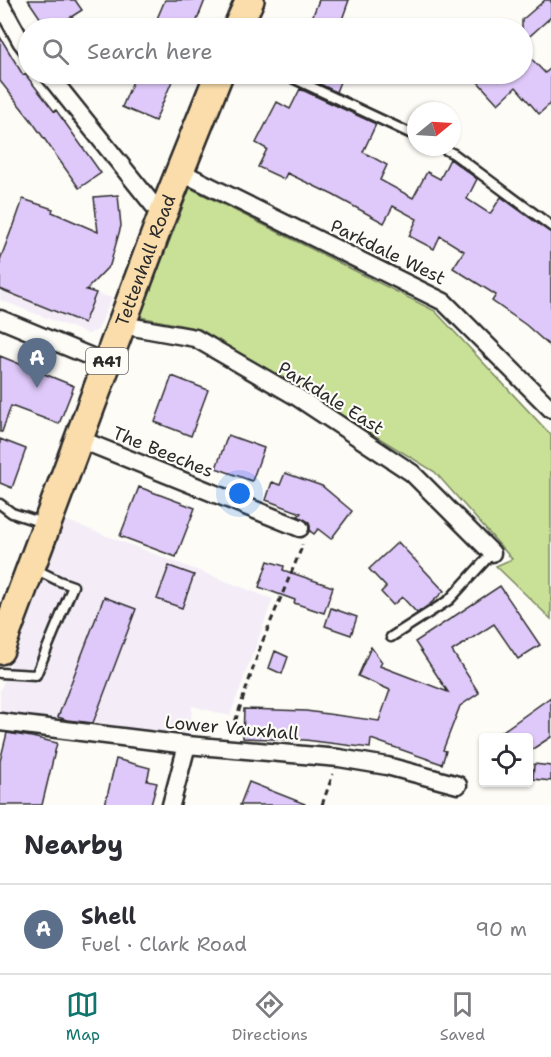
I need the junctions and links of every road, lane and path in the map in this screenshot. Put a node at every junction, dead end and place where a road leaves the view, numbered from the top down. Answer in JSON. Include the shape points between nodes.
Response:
{"nodes":[{"id":1,"x":250,"y":0,"type":"edge"},
{"id":2,"x":0,"y":3,"type":"edge"},
{"id":3,"x":242,"y":18,"type":"edge"},
{"id":4,"x":18,"y":36,"type":"edge"},
{"id":5,"x":56,"y":84,"type":"edge"},
{"id":6,"x":215,"y":84,"type":"edge"},
{"id":7,"x":305,"y":84,"type":"edge"},
{"id":8,"x":407,"y":132,"type":"edge"},
{"id":9,"x":457,"y":156,"type":"edge"},
{"id":10,"x":179,"y":171,"type":"junction"},
{"id":11,"x":162,"y":216,"type":"junction"},
{"id":12,"x":551,"y":226,"type":"edge"},
{"id":13,"x":0,"y":319,"type":"edge"},
{"id":14,"x":122,"y":325,"type":"junction"},
{"id":15,"x":106,"y":363,"type":"junction"},
{"id":16,"x":551,"y":409,"type":"edge"},
{"id":17,"x":78,"y":440,"type":"junction"},
{"id":18,"x":0,"y":504,"type":"edge"},
{"id":19,"x":46,"y":524,"type":"junction"},
{"id":20,"x":300,"y":528,"type":"joint"},
{"id":21,"x":492,"y":553,"type":"joint"},
{"id":22,"x":30,"y":567,"type":"junction"},
{"id":23,"x":391,"y":637,"type":"dead end"},
{"id":24,"x":0,"y":650,"type":"edge"},
{"id":25,"x":0,"y":673,"type":"edge"},
{"id":26,"x":0,"y":722,"type":"edge"},
{"id":27,"x":187,"y":745,"type":"junction"},
{"id":28,"x":227,"y":747,"type":"junction"},
{"id":29,"x":339,"y":758,"type":"junction"},
{"id":30,"x":458,"y":785,"type":"dead end"},
{"id":31,"x":171,"y":805,"type":"edge"},
{"id":32,"x":322,"y":805,"type":"edge"}],
"edges":[{"from":1,"to":3,"type":"highway"},
{"from":2,"to":4,"type":"street"},
{"from":5,"to":11,"type":"street"},
{"from":6,"to":10,"type":"highway","name":"Tettenhall Road","number":"A41"},
{"from":7,"to":8,"type":"lane"},
{"from":9,"to":12,"type":"lane"},
{"from":10,"to":11,"type":"highway","name":"Tettenhall Road","number":"A41"},
{"from":10,"to":16,"type":"street","name":"Parkdale West","via":[[444,302]]},
{"from":11,"to":14,"type":"highway","name":"Tettenhall Road","number":"A41"},
{"from":13,"to":15,"type":"street"},
{"from":14,"to":15,"type":"highway","name":"Tettenhall Road","number":"A41"},
{"from":14,"to":21,"type":"street","name":"Parkdale East","via":[[195,338],[297,397],[412,473]]},
{"from":15,"to":17,"type":"highway","name":"Tettenhall Road","number":"A41"},
{"from":17,"to":19,"type":"highway","name":"Tettenhall Road","number":"A41"},
{"from":17,"to":20,"type":"street","name":"The Beeches"},
{"from":18,"to":19,"type":"lane","via":[[12,513]]},
{"from":19,"to":22,"type":"highway","name":"Tettenhall Road","number":"A41"},
{"from":20,"to":28,"type":"path","via":[[302,547],[261,645]]},
{"from":21,"to":23,"type":"lane","via":[[449,600]]},
{"from":22,"to":24,"type":"highway","name":"Tettenhall Road","number":"A41"},
{"from":22,"to":25,"type":"lane","via":[[73,586],[36,675]]},
{"from":26,"to":27,"type":"street","name":"Lower Vauxhall"},
{"from":27,"to":28,"type":"street","name":"Lower Vauxhall"},
{"from":27,"to":31,"type":"street"},
{"from":28,"to":29,"type":"street","name":"Lower Vauxhall"},
{"from":29,"to":30,"type":"street","name":"Lower Vauxhall"},
{"from":29,"to":32,"type":"path"}]}
